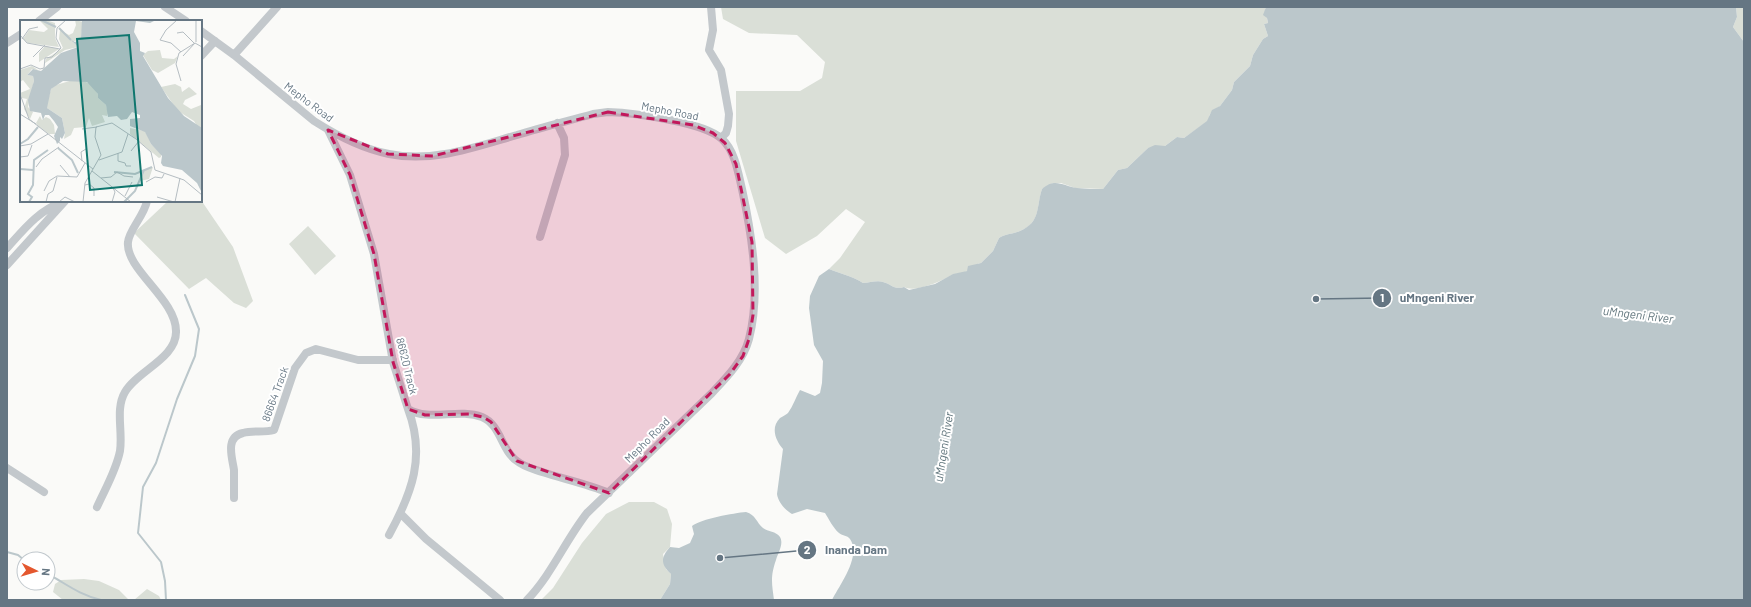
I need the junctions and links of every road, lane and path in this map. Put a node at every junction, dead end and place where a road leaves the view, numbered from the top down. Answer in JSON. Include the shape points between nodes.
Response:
{"nodes":[{"id":1,"x":57,"y":7,"type":"edge"},
{"id":2,"x":165,"y":7,"type":"edge"},
{"id":3,"x":277,"y":7,"type":"edge"},
{"id":4,"x":711,"y":7,"type":"edge"},
{"id":5,"x":40,"y":20,"type":"edge"},
{"id":6,"x":184,"y":20,"type":"edge"},
{"id":7,"x":202,"y":32,"type":"edge"},
{"id":8,"x":20,"y":35,"type":"edge"},
{"id":9,"x":215,"y":41,"type":"junction"},
{"id":10,"x":7,"y":43,"type":"edge"},
{"id":11,"x":202,"y":55,"type":"edge"},
{"id":12,"x":234,"y":55,"type":"junction"},
{"id":13,"x":557,"y":123,"type":"junction"},
{"id":14,"x":328,"y":130,"type":"junction"},
{"id":15,"x":721,"y":138,"type":"junction"},
{"id":16,"x":62,"y":202,"type":"edge"},
{"id":17,"x":64,"y":202,"type":"edge"},
{"id":18,"x":147,"y":202,"type":"edge"},
{"id":19,"x":540,"y":237,"type":"dead end"},
{"id":20,"x":7,"y":248,"type":"edge"},
{"id":21,"x":7,"y":265,"type":"edge"},
{"id":22,"x":392,"y":360,"type":"junction"},
{"id":23,"x":408,"y":409,"type":"junction"},
{"id":24,"x":7,"y":468,"type":"edge"},
{"id":25,"x":44,"y":492,"type":"dead end"},
{"id":26,"x":609,"y":493,"type":"junction"},
{"id":27,"x":234,"y":498,"type":"dead end"},
{"id":28,"x":97,"y":508,"type":"dead end"},
{"id":29,"x":401,"y":514,"type":"junction"},
{"id":30,"x":390,"y":536,"type":"dead end"},
{"id":31,"x":500,"y":600,"type":"edge"},
{"id":32,"x":527,"y":600,"type":"edge"}],
"edges":[{"from":1,"to":5,"type":"street"},
{"from":2,"to":6,"type":"street"},
{"from":3,"to":12,"type":"street"},
{"from":4,"to":15,"type":"street","via":[[713,23],[709,50],[721,70],[729,114],[726,133]]},
{"from":7,"to":9,"type":"street","name":"Mepho Road"},
{"from":8,"to":10,"type":"street"},
{"from":9,"to":11,"type":"street"},
{"from":9,"to":12,"type":"street","name":"Mepho Road"},
{"from":12,"to":14,"type":"street","name":"Mepho Road"},
{"from":13,"to":14,"type":"street","name":"Mepho Road","via":[[478,146],[427,157],[388,154]]},
{"from":13,"to":15,"type":"street","name":"Mepho Road","via":[[593,114],[618,113],[693,126]]},
{"from":13,"to":19,"type":"street","via":[[564,138],[565,155]]},
{"from":14,"to":22,"type":"street","name":"86620 Track","via":[[350,175],[374,254]]},
{"from":15,"to":26,"type":"street","name":"Mepho Road","via":[[736,164],[752,242],[753,315],[749,339],[743,356],[730,374]]},
{"from":16,"to":20,"type":"street","via":[[37,215]]},
{"from":17,"to":21,"type":"street"},
{"from":18,"to":28,"type":"street","via":[[143,215],[129,237],[129,248],[132,258],[162,297],[171,314],[176,324],[175,339],[152,367],[130,383],[120,402],[120,451]]},
{"from":22,"to":23,"type":"street","name":"86620 Track"},
{"from":22,"to":27,"type":"street","name":"86664 Track","via":[[358,360],[316,349],[306,353],[295,368],[274,430],[244,432],[236,435],[233,440],[231,455],[234,469]]},
{"from":23,"to":26,"type":"street","name":"86620 Track","via":[[416,414],[425,415],[469,414],[483,417],[491,422],[517,461]]},
{"from":23,"to":29,"type":"street","via":[[414,426],[416,470]]},
{"from":24,"to":25,"type":"street"},
{"from":26,"to":32,"type":"street","name":"Mepho Road","via":[[576,527],[564,551],[541,585]]},
{"from":29,"to":30,"type":"street"},
{"from":29,"to":31,"type":"street","via":[[426,539]]}]}
